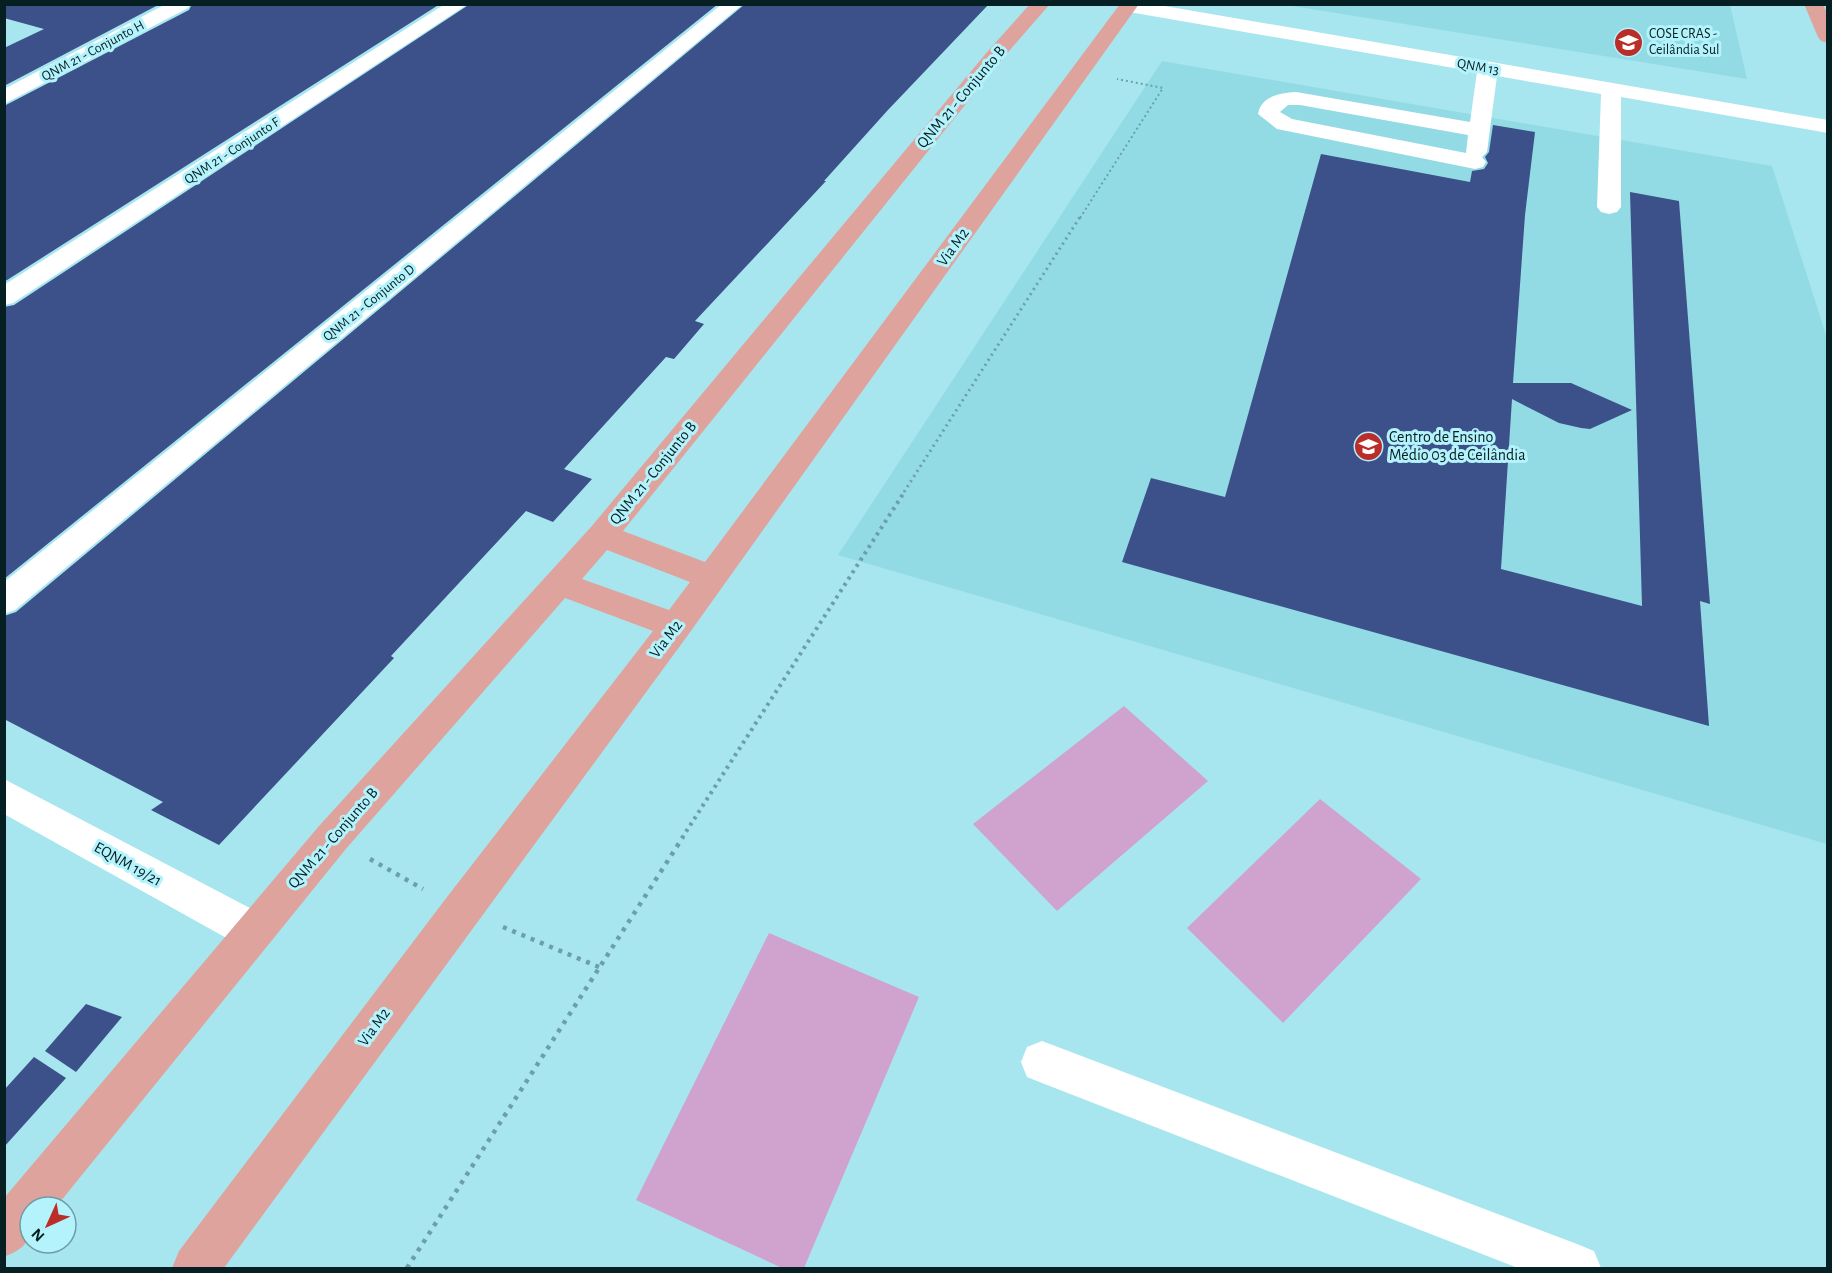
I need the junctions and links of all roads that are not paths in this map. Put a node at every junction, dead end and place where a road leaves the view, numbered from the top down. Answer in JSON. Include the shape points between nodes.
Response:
{"nodes":[{"id":1,"x":181,"y":4,"type":"edge"},
{"id":2,"x":459,"y":4,"type":"edge"},
{"id":3,"x":734,"y":4,"type":"edge"},
{"id":4,"x":1041,"y":4,"type":"edge"},
{"id":5,"x":1814,"y":4,"type":"edge"},
{"id":6,"x":1129,"y":5,"type":"edge"},
{"id":7,"x":1827,"y":37,"type":"edge"},
{"id":8,"x":1488,"y":68,"type":"junction"},
{"id":9,"x":1611,"y":90,"type":"junction"},
{"id":10,"x":4,"y":98,"type":"edge"},
{"id":11,"x":1827,"y":127,"type":"edge"},
{"id":12,"x":1479,"y":130,"type":"junction"},
{"id":13,"x":1609,"y":207,"type":"dead end"},
{"id":14,"x":4,"y":297,"type":"edge"},
{"id":15,"x":602,"y":535,"type":"junction"},
{"id":16,"x":711,"y":577,"type":"junction"},
{"id":17,"x":559,"y":583,"type":"junction"},
{"id":18,"x":4,"y":602,"type":"edge"},
{"id":19,"x":676,"y":626,"type":"junction"},
{"id":20,"x":4,"y":795,"type":"edge"},
{"id":21,"x":253,"y":931,"type":"junction"},
{"id":22,"x":1042,"y":1062,"type":"dead end"},
{"id":23,"x":4,"y":1233,"type":"edge"},
{"id":24,"x":196,"y":1269,"type":"edge"},
{"id":25,"x":1577,"y":1269,"type":"edge"}],
"edges":[{"from":1,"to":10,"type":"street","name":"QNM 21 - Conjunto H"},
{"from":2,"to":14,"type":"street","name":"QNM 21 - Conjunto F"},
{"from":3,"to":18,"type":"street","name":"QNM 21 - Conjunto D"},
{"from":4,"to":15,"type":"main road","name":"QNM 21 - Conjunto B"},
{"from":5,"to":7,"type":"main road"},
{"from":6,"to":8,"type":"street","name":"QNM 13"},
{"from":6,"to":16,"type":"main road","name":"Via M2"},
{"from":8,"to":9,"type":"street","name":"QNM 13"},
{"from":8,"to":12,"type":"street"},
{"from":9,"to":11,"type":"street","name":"QNM 13"},
{"from":9,"to":13,"type":"street"},
{"from":12,"to":12,"type":"street","via":[[1287,98],[1270,107],[1269,114],[1285,124],[1474,168]]},
{"from":15,"to":16,"type":"main road"},
{"from":15,"to":17,"type":"main road","name":"QNM 21 - Conjunto B"},
{"from":16,"to":19,"type":"main road","name":"Via M2"},
{"from":17,"to":19,"type":"main road"},
{"from":17,"to":21,"type":"main road","name":"QNM 21 - Conjunto B"},
{"from":19,"to":24,"type":"main road","name":"Via M2","via":[[460,910]]},
{"from":20,"to":21,"type":"street","name":"EQNM 19/21"},
{"from":21,"to":23,"type":"main road"},
{"from":22,"to":25,"type":"street"}]}
